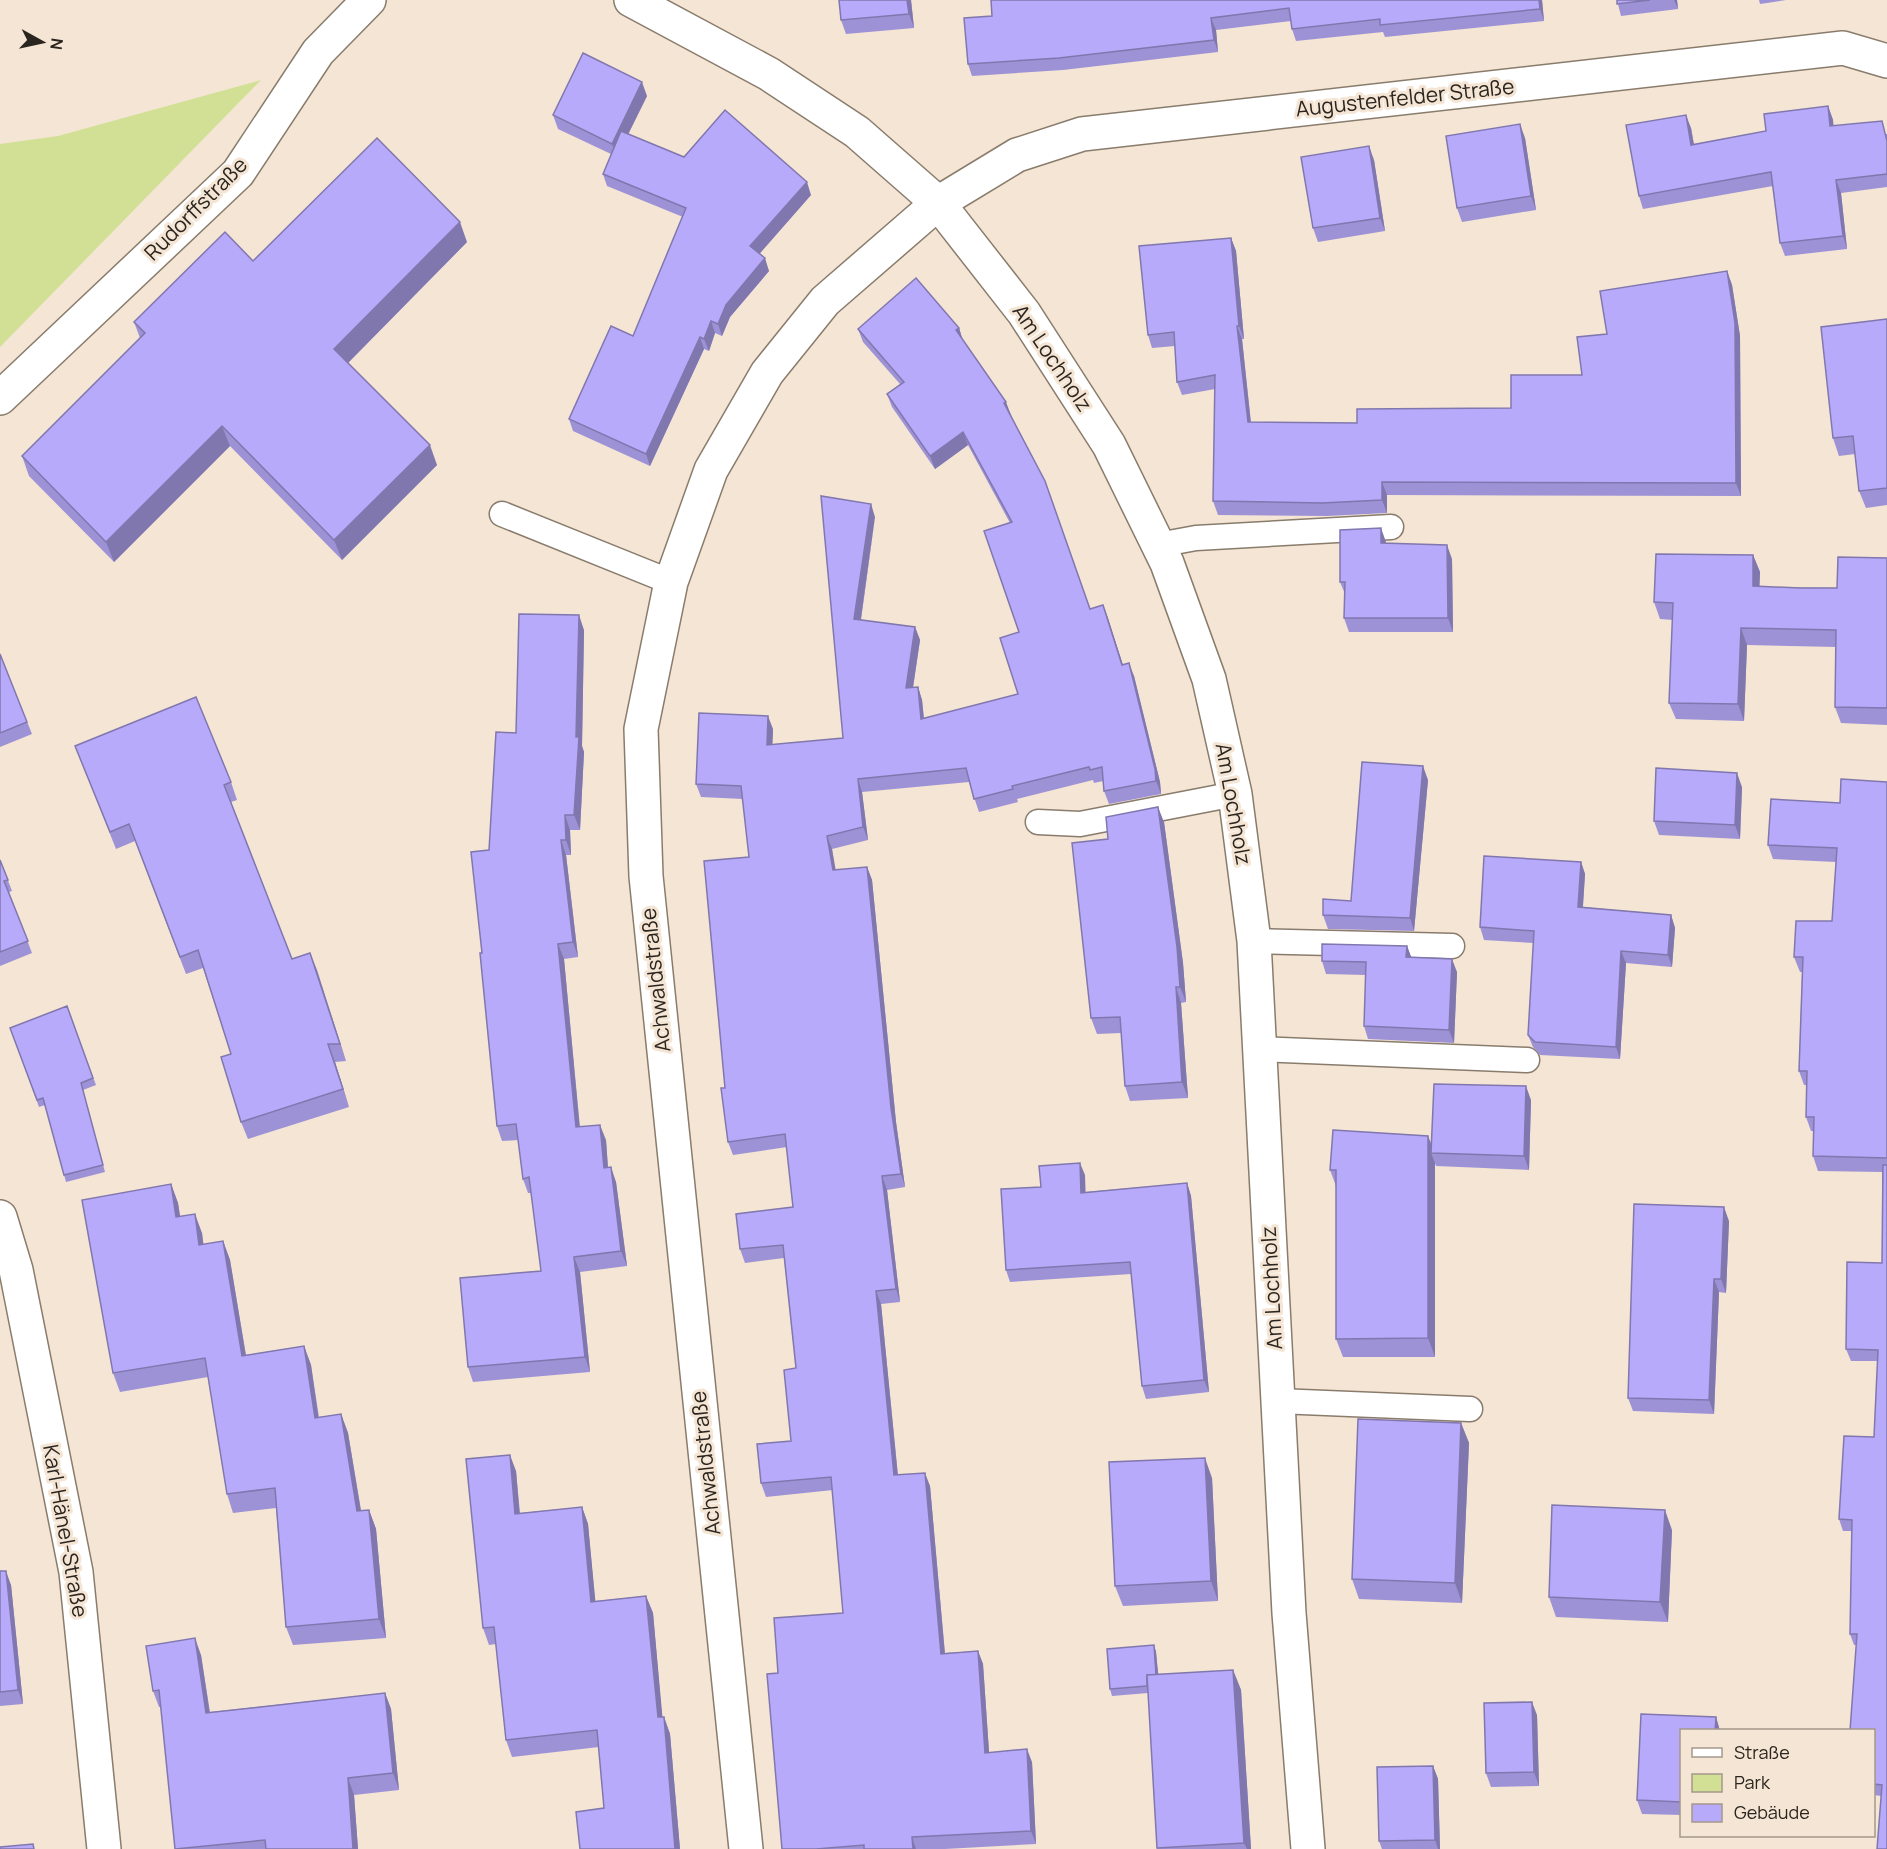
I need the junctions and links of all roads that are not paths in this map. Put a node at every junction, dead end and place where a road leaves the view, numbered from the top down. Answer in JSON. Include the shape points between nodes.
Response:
{"nodes":[{"id":1,"x":369,"y":0,"type":"edge"},
{"id":2,"x":631,"y":0,"type":"edge"},
{"id":3,"x":1887,"y":61,"type":"edge"},
{"id":4,"x":938,"y":203,"type":"junction"},
{"id":5,"x":0,"y":398,"type":"edge"},
{"id":6,"x":502,"y":514,"type":"dead end"},
{"id":7,"x":1391,"y":527,"type":"dead end"},
{"id":8,"x":1158,"y":545,"type":"junction"},
{"id":9,"x":671,"y":582,"type":"junction"},
{"id":10,"x":1235,"y":794,"type":"junction"},
{"id":11,"x":1038,"y":822,"type":"dead end"},
{"id":12,"x":1254,"y":942,"type":"junction"},
{"id":13,"x":1452,"y":946,"type":"dead end"},
{"id":14,"x":1259,"y":1049,"type":"junction"},
{"id":15,"x":1527,"y":1060,"type":"dead end"},
{"id":16,"x":0,"y":1217,"type":"edge"},
{"id":17,"x":1278,"y":1401,"type":"junction"},
{"id":18,"x":1470,"y":1409,"type":"dead end"},
{"id":19,"x":105,"y":1849,"type":"edge"},
{"id":20,"x":746,"y":1849,"type":"edge"},
{"id":21,"x":1308,"y":1849,"type":"edge"}],
"edges":[{"from":1,"to":5,"type":"street","name":"Rudorffstraße","via":[[318,52],[238,173]]},
{"from":2,"to":4,"type":"street","name":"Am Lochholz","via":[[770,74],[857,132]]},
{"from":3,"to":4,"type":"street","name":"Augustenfelder Straße","via":[[1843,48],[1082,134],[1017,155]]},
{"from":4,"to":8,"type":"street","name":"Am Lochholz","via":[[1024,313],[1109,446]]},
{"from":4,"to":9,"type":"street","name":"Achwaldstraße","via":[[825,300],[767,373],[711,470]]},
{"from":6,"to":9,"type":"lane"},
{"from":7,"to":8,"type":"lane","via":[[1196,538]]},
{"from":8,"to":10,"type":"street","name":"Am Lochholz","via":[[1209,679]]},
{"from":9,"to":20,"type":"street","name":"Achwaldstraße","via":[[641,729],[646,876]]},
{"from":10,"to":11,"type":"lane","via":[[1080,824]]},
{"from":10,"to":12,"type":"street","name":"Am Lochholz"},
{"from":12,"to":13,"type":"lane"},
{"from":12,"to":14,"type":"street","name":"Am Lochholz"},
{"from":14,"to":15,"type":"lane"},
{"from":14,"to":17,"type":"street","name":"Am Lochholz"},
{"from":16,"to":19,"type":"street","name":"Karl-Hänel-Straße","via":[[16,1270],[76,1572]]},
{"from":17,"to":18,"type":"lane"},
{"from":17,"to":21,"type":"street","name":"Am Lochholz","via":[[1289,1613]]}]}
